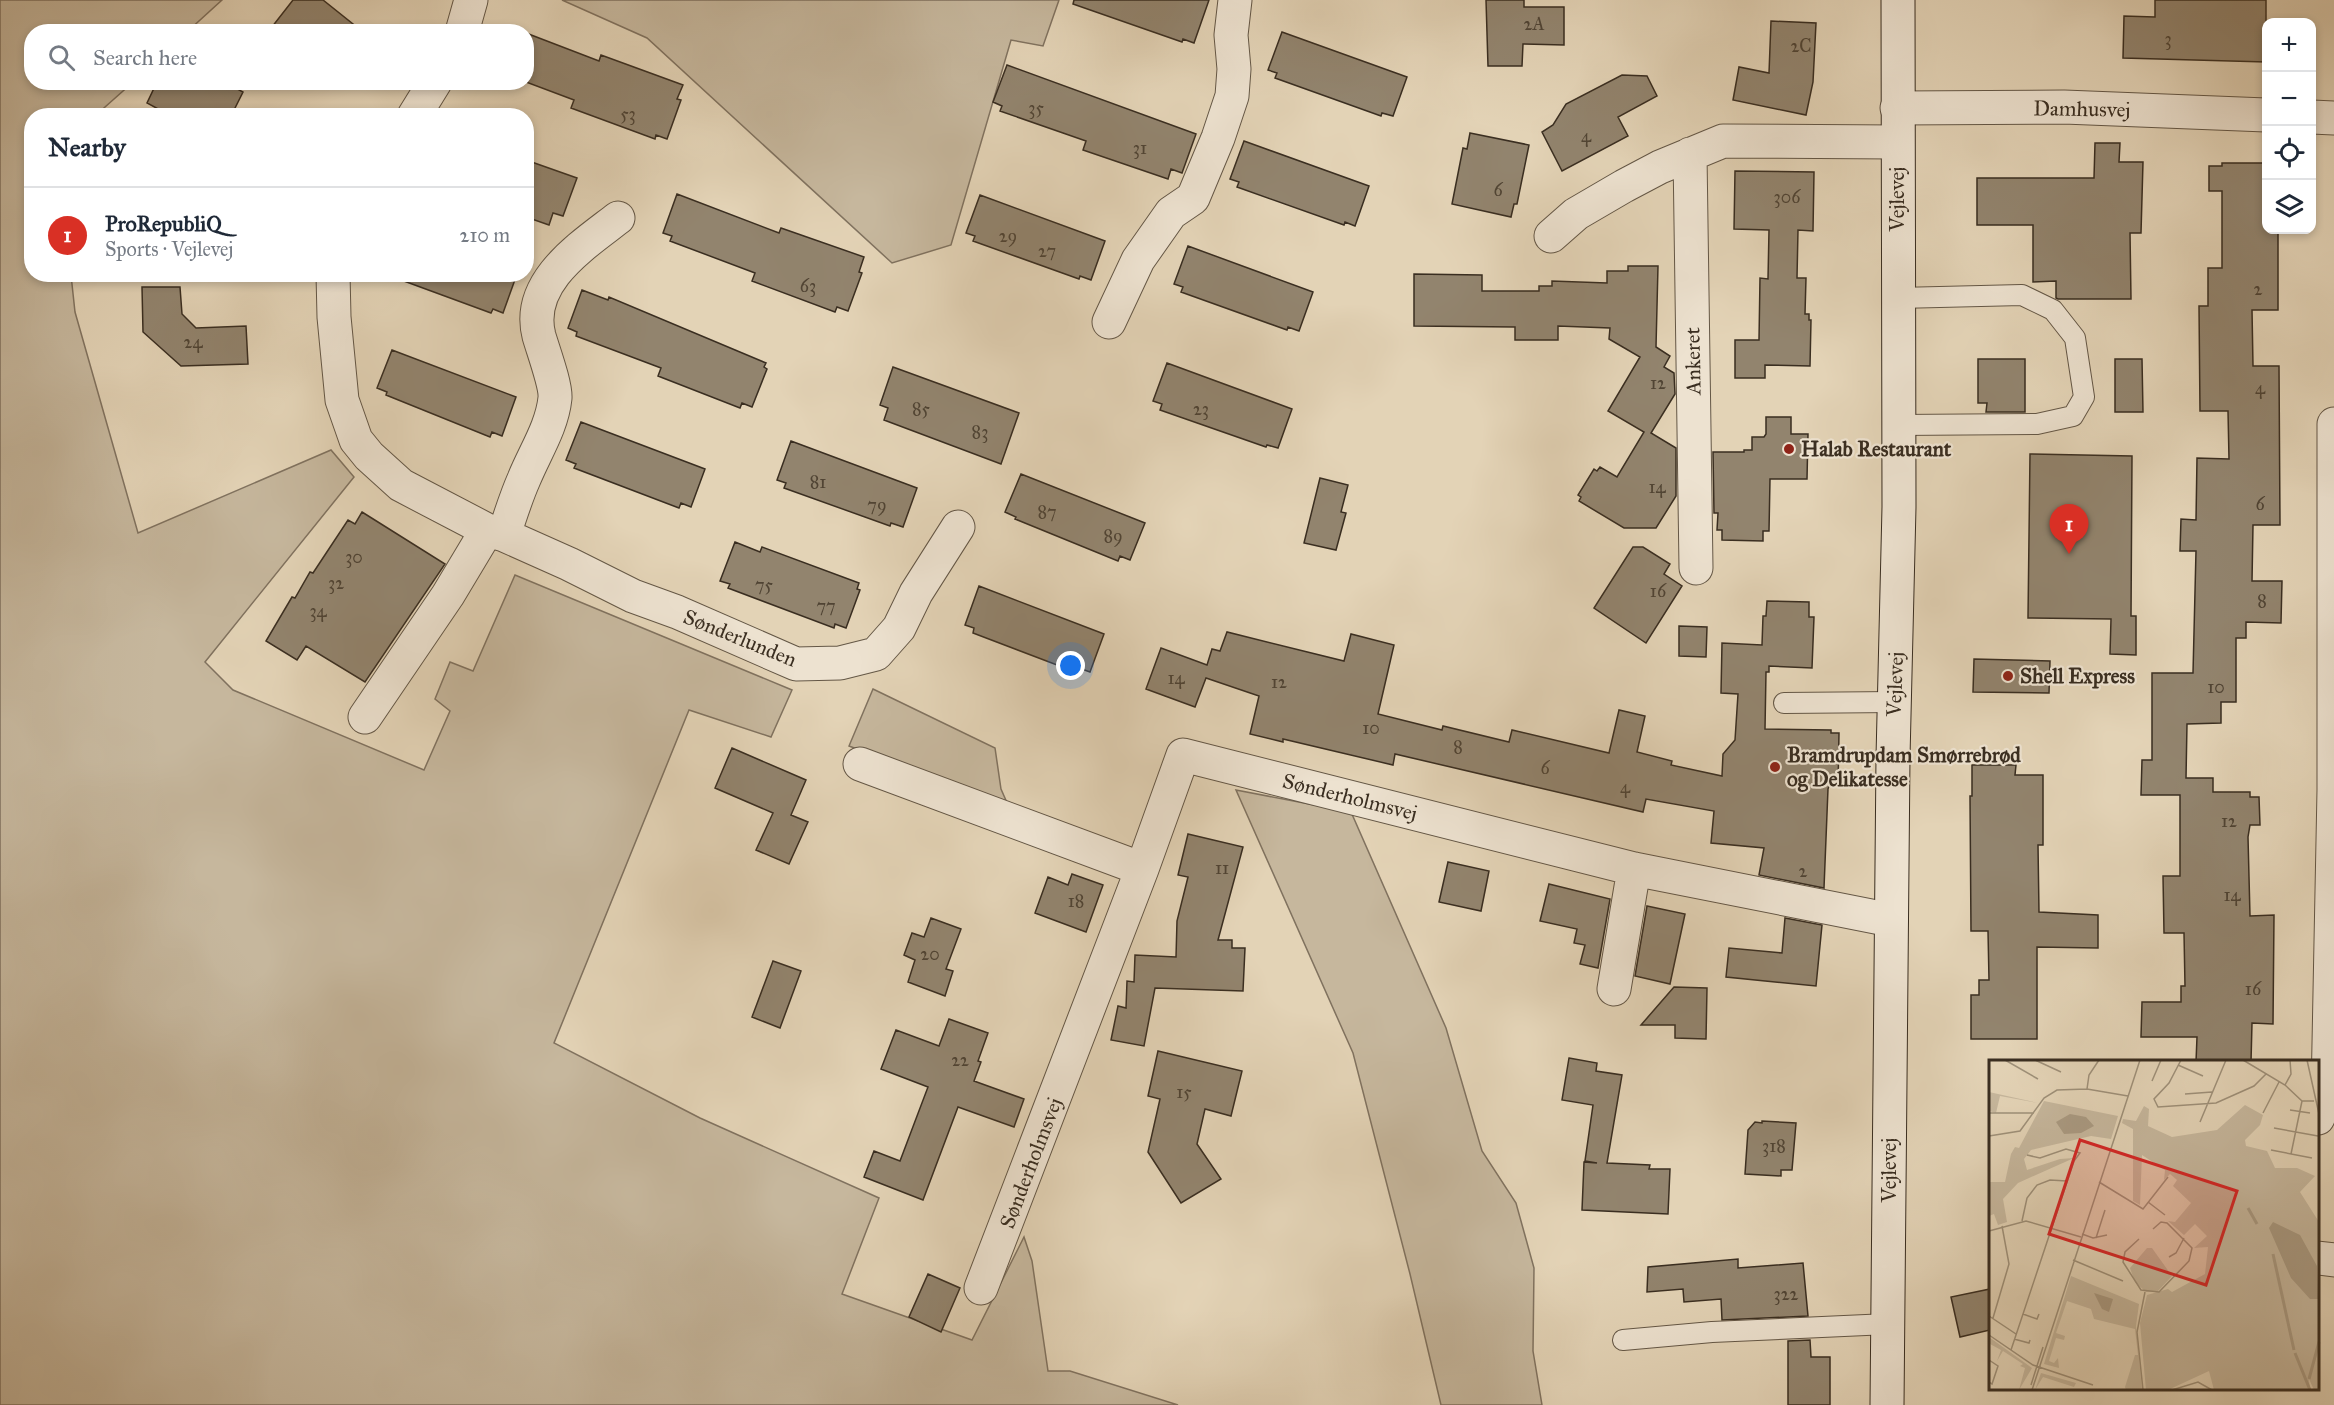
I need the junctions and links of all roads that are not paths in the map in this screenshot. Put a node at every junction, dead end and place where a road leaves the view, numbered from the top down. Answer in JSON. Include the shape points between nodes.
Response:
{"nodes":[{"id":1,"x":471,"y":0,"type":"edge"},
{"id":2,"x":1235,"y":0,"type":"edge"},
{"id":3,"x":1898,"y":0,"type":"edge"},
{"id":4,"x":464,"y":24,"type":"edge"},
{"id":5,"x":430,"y":90,"type":"edge"},
{"id":6,"x":419,"y":108,"type":"edge"},
{"id":7,"x":1897,"y":108,"type":"junction"},
{"id":8,"x":2262,"y":115,"type":"edge"},
{"id":9,"x":2316,"y":117,"type":"edge"},
{"id":10,"x":2334,"y":118,"type":"edge"},
{"id":11,"x":1897,"y":142,"type":"junction"},
{"id":12,"x":1690,"y":154,"type":"junction"},
{"id":13,"x":618,"y":218,"type":"dead end"},
{"id":14,"x":1551,"y":236,"type":"dead end"},
{"id":15,"x":333,"y":282,"type":"edge"},
{"id":16,"x":1898,"y":298,"type":"junction"},
{"id":17,"x":1109,"y":322,"type":"dead end"},
{"id":18,"x":1899,"y":424,"type":"junction"},
{"id":19,"x":2334,"y":424,"type":"edge"},
{"id":20,"x":958,"y":527,"type":"dead end"},
{"id":21,"x":495,"y":533,"type":"junction"},
{"id":22,"x":1696,"y":568,"type":"dead end"},
{"id":23,"x":1894,"y":702,"type":"junction"},
{"id":24,"x":1784,"y":703,"type":"dead end"},
{"id":25,"x":365,"y":717,"type":"dead end"},
{"id":26,"x":860,"y":764,"type":"dead end"},
{"id":27,"x":2334,"y":790,"type":"edge"},
{"id":28,"x":1142,"y":869,"type":"junction"},
{"id":29,"x":1634,"y":869,"type":"junction"},
{"id":30,"x":1891,"y":920,"type":"junction"},
{"id":31,"x":1614,"y":989,"type":"dead end"},
{"id":32,"x":2319,"y":1116,"type":"edge"},
{"id":33,"x":2319,"y":1258,"type":"edge"},
{"id":34,"x":2334,"y":1260,"type":"edge"},
{"id":35,"x":981,"y":1288,"type":"dead end"},
{"id":36,"x":1888,"y":1324,"type":"junction"},
{"id":37,"x":1623,"y":1340,"type":"dead end"},
{"id":38,"x":1887,"y":1405,"type":"edge"}],
"edges":[{"from":1,"to":4,"type":"street"},
{"from":2,"to":17,"type":"street","via":[[1232,96],[1218,138],[1193,198],[1171,213],[1138,260]]},
{"from":3,"to":7,"type":"street","name":"Vejlevej"},
{"from":5,"to":6,"type":"street"},
{"from":7,"to":8,"type":"street","name":"Damhusvej","via":[[2064,107]]},
{"from":7,"to":11,"type":"street","name":"Vejlevej"},
{"from":9,"to":10,"type":"street"},
{"from":11,"to":12,"type":"street","via":[[1723,141]]},
{"from":11,"to":16,"type":"street","name":"Vejlevej"},
{"from":12,"to":14,"type":"street","via":[[1576,214]]},
{"from":12,"to":22,"type":"street","name":"Ankeret"},
{"from":13,"to":21,"type":"street","via":[[571,256],[553,276],[539,301],[538,330],[556,396],[550,423]]},
{"from":15,"to":21,"type":"street","name":"Sønderlunden","via":[[342,400],[356,440],[401,485]]},
{"from":16,"to":18,"type":"street","name":"Vejlevej"},
{"from":16,"to":18,"type":"lane","via":[[2022,295],[2053,310],[2075,338],[2084,397],[2073,416],[2037,424]]},
{"from":18,"to":23,"type":"street","name":"Vejlevej"},
{"from":19,"to":27,"type":"street"},
{"from":20,"to":21,"type":"street","name":"Sønderlunden","via":[[916,592],[899,628],[876,654],[840,663],[796,664]]},
{"from":21,"to":25,"type":"street"},
{"from":23,"to":24,"type":"lane"},
{"from":23,"to":30,"type":"street","name":"Vejlevej"},
{"from":26,"to":28,"type":"street"},
{"from":27,"to":32,"type":"street","via":[[2328,1094]]},
{"from":28,"to":29,"type":"street","name":"Sønderholmsvej","via":[[1183,755]]},
{"from":28,"to":35,"type":"street","name":"Sønderholmsvej"},
{"from":29,"to":30,"type":"street","name":"Sønderholmsvej"},
{"from":29,"to":31,"type":"street"},
{"from":30,"to":36,"type":"street","name":"Vejlevej"},
{"from":33,"to":34,"type":"street"},
{"from":36,"to":37,"type":"lane"},
{"from":36,"to":38,"type":"street","name":"Vejlevej"}]}
